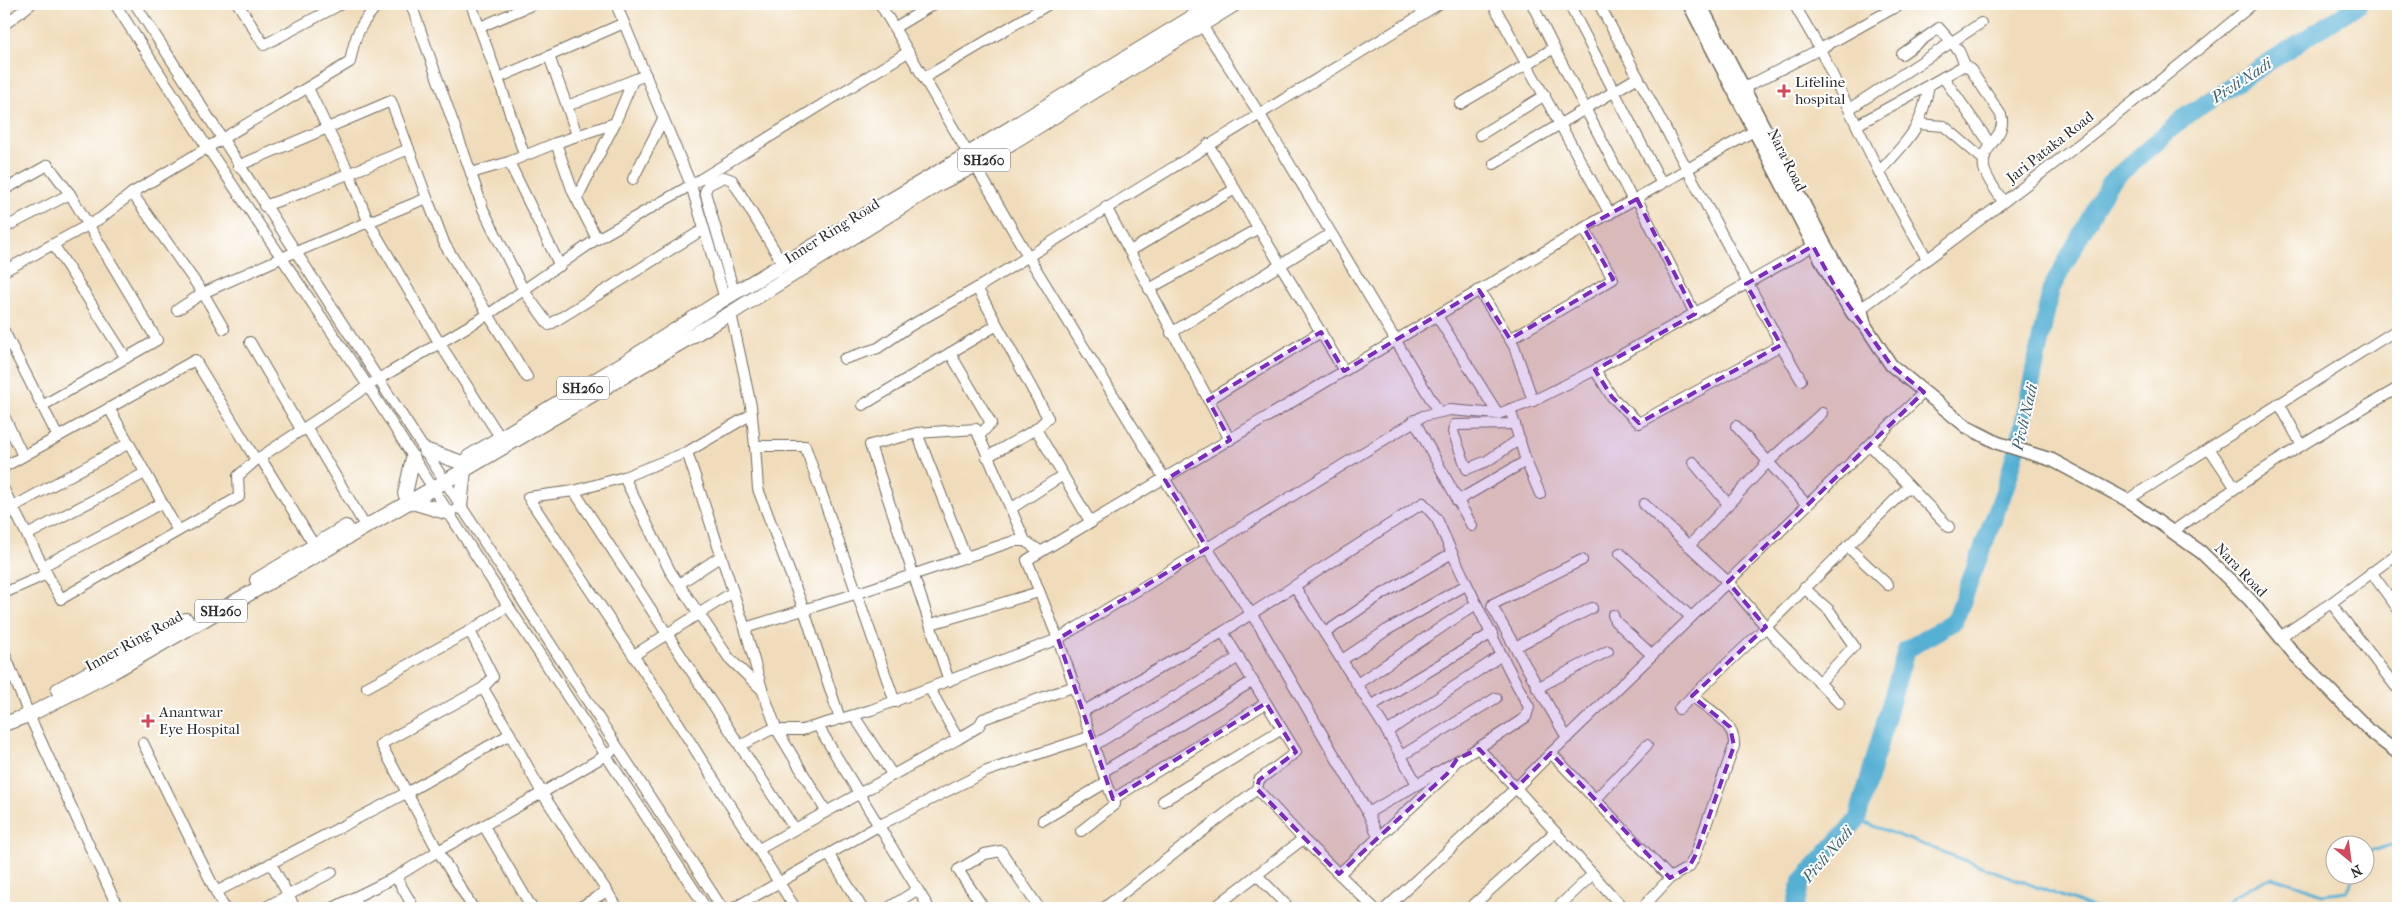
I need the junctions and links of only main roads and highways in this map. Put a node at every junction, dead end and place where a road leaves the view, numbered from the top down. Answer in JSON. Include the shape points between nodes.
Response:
{"nodes":[{"id":1,"x":1214,"y":4,"type":"edge"},
{"id":2,"x":1235,"y":4,"type":"edge"},
{"id":3,"x":1689,"y":4,"type":"edge"},
{"id":4,"x":1700,"y":4,"type":"edge"},
{"id":5,"x":1196,"y":14,"type":"edge"},
{"id":6,"x":1759,"y":128,"type":"junction"},
{"id":7,"x":971,"y":160,"type":"junction"},
{"id":8,"x":1857,"y":312,"type":"junction"},
{"id":9,"x":462,"y":466,"type":"junction"},
{"id":10,"x":407,"y":497,"type":"junction"},
{"id":11,"x":28,"y":711,"type":"junction"},
{"id":12,"x":4,"y":718,"type":"edge"},
{"id":13,"x":4,"y":724,"type":"edge"},
{"id":14,"x":2398,"y":753,"type":"edge"}],
"edges":[{"from":1,"to":5,"type":"highway","name":"Inner Ring Road"},
{"from":2,"to":5,"type":"highway","name":"Inner Ring Road"},
{"from":3,"to":6,"type":"main road","name":"Nara Road"},
{"from":4,"to":6,"type":"main road","name":"Nara Road","via":[[1744,88]]},
{"from":5,"to":7,"type":"highway","name":"Inner Ring Road"},
{"from":6,"to":8,"type":"main road","name":"Nara Road","via":[[1824,243]]},
{"from":6,"to":8,"type":"main road","name":"Nara Road","via":[[1813,246],[1833,283]]},
{"from":7,"to":9,"type":"highway","name":"Inner Ring Road","number":"SH260","via":[[731,313]]},
{"from":7,"to":9,"type":"highway","name":"Inner Ring Road","number":"SH260","via":[[730,295],[500,437]]},
{"from":8,"to":14,"type":"main road","name":"Nara Road","via":[[1891,365],[1967,427],[1998,443],[2052,460],[2127,500],[2201,552],[2250,600],[2280,637],[2373,734]]},
{"from":9,"to":10,"type":"highway","name":"Inner Ring Road","number":"SH260"},
{"from":9,"to":10,"type":"highway","via":[[419,454]]},
{"from":9,"to":10,"type":"highway","via":[[454,510]]},
{"from":10,"to":11,"type":"highway","name":"Inner Ring Road","number":"SH260","via":[[150,651]]},
{"from":10,"to":11,"type":"highway","name":"Inner Ring Road","via":[[360,519],[276,567],[238,593]]},
{"from":11,"to":12,"type":"highway","name":"Inner Ring Road"},
{"from":11,"to":13,"type":"highway","name":"Inner Ring Road","number":"SH260"}]}
